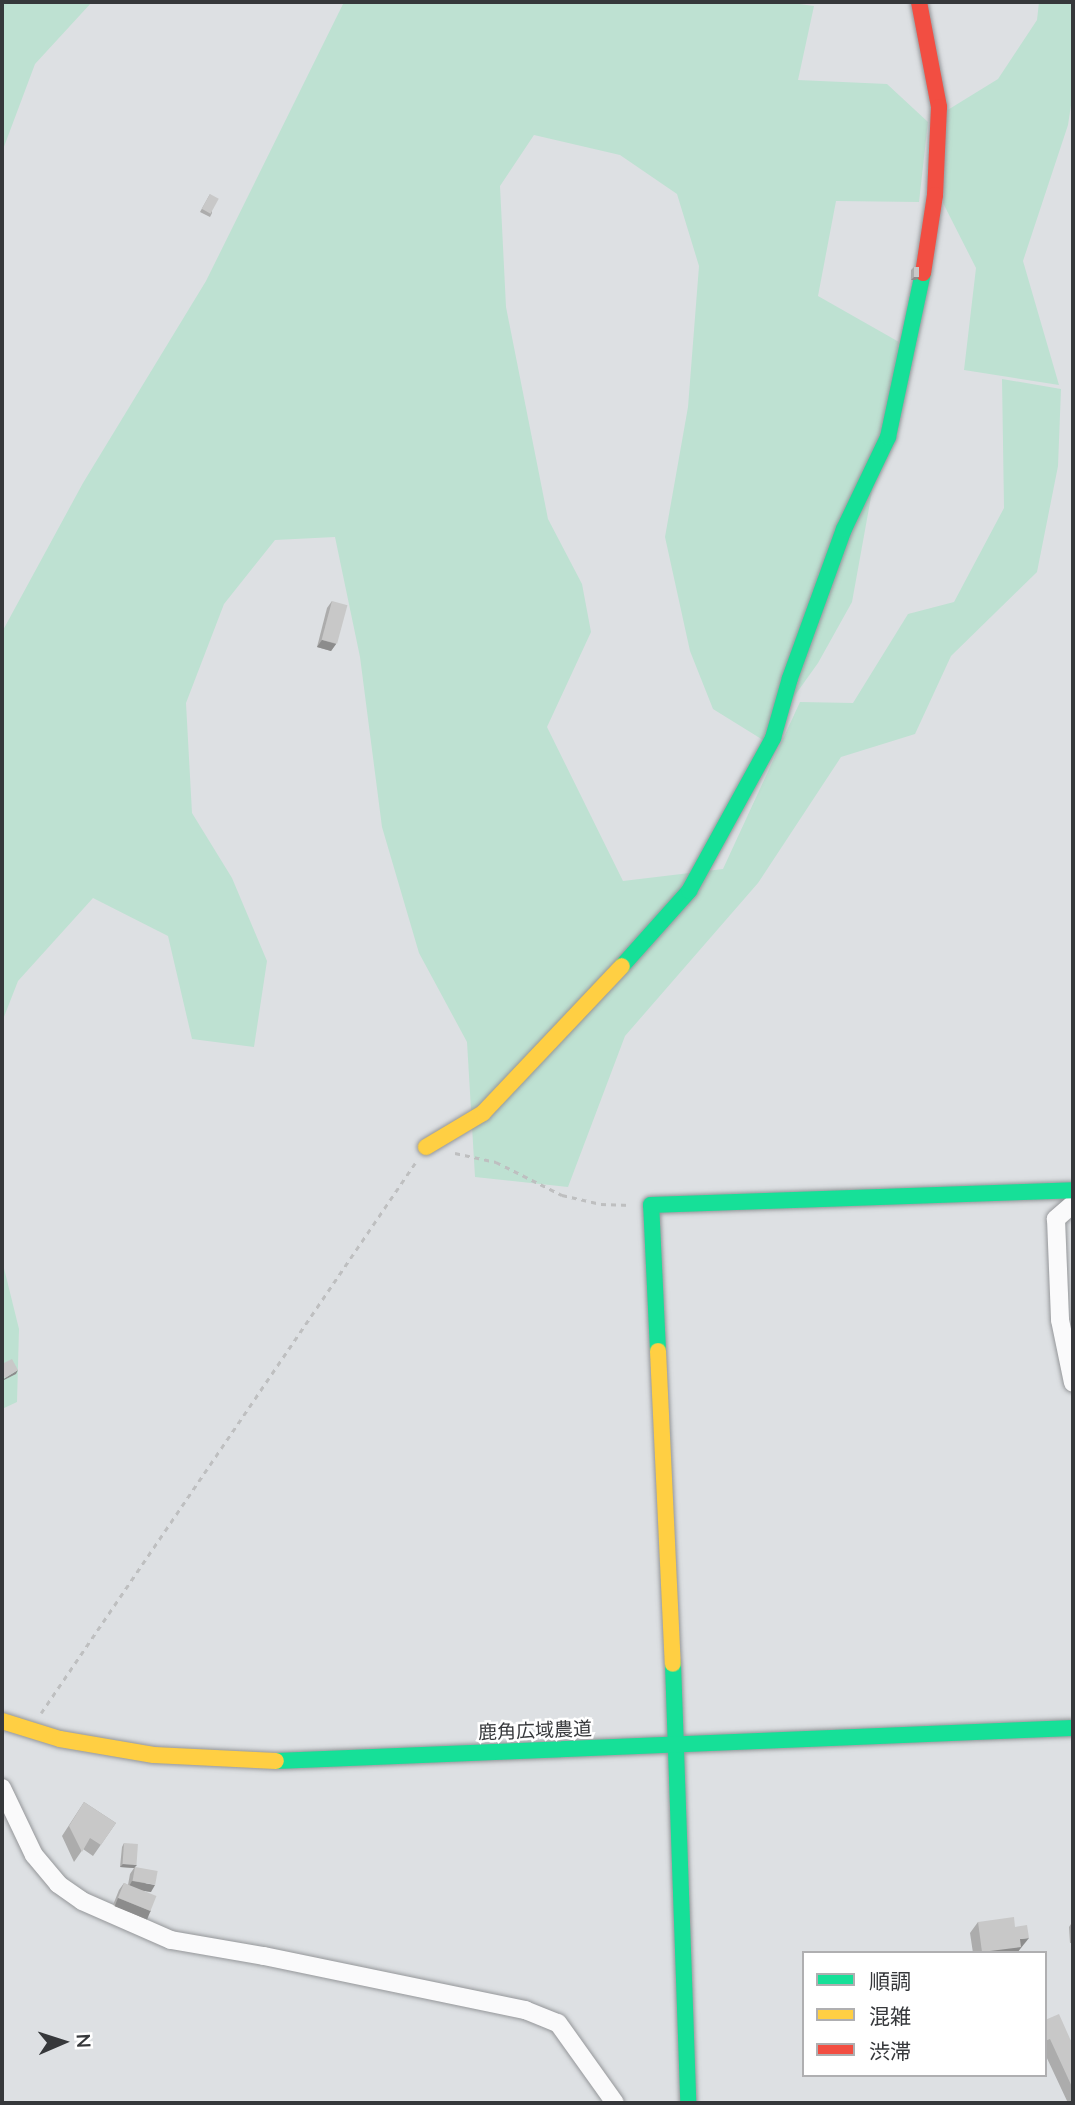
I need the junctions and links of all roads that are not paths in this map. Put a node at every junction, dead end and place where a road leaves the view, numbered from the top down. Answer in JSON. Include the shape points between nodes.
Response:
{"nodes":[{"id":1,"x":919,"y":2,"type":"edge"},
{"id":2,"x":426,"y":1147,"type":"road end"},
{"id":3,"x":1073,"y":1190,"type":"edge"},
{"id":4,"x":1073,"y":1203,"type":"edge"},
{"id":5,"x":1073,"y":1383,"type":"edge"},
{"id":6,"x":2,"y":1721,"type":"edge"},
{"id":7,"x":1073,"y":1728,"type":"edge"},
{"id":8,"x":677,"y":1746,"type":"junction"},
{"id":9,"x":2,"y":1788,"type":"edge"},
{"id":10,"x":615,"y":2103,"type":"edge"},
{"id":11,"x":688,"y":2103,"type":"edge"}],
"edges":[{"from":1,"to":2,"type":"street","via":[[939,107],[935,195],[917,313],[888,437],[844,529],[773,738],[689,891],[577,1017],[483,1113]]},
{"from":3,"to":8,"type":"street","via":[[651,1205]]},
{"from":4,"to":5,"type":"street","via":[[1056,1219],[1060,1320]]},
{"from":6,"to":8,"type":"street","name":"鹿角広域農道","via":[[60,1739],[154,1755],[286,1761]]},
{"from":7,"to":8,"type":"street","name":"鹿角広域農道"},
{"from":8,"to":11,"type":"street"},
{"from":9,"to":10,"type":"street","via":[[34,1855],[58,1884],[82,1901],[170,1940],[525,2010],[558,2023]]}]}
